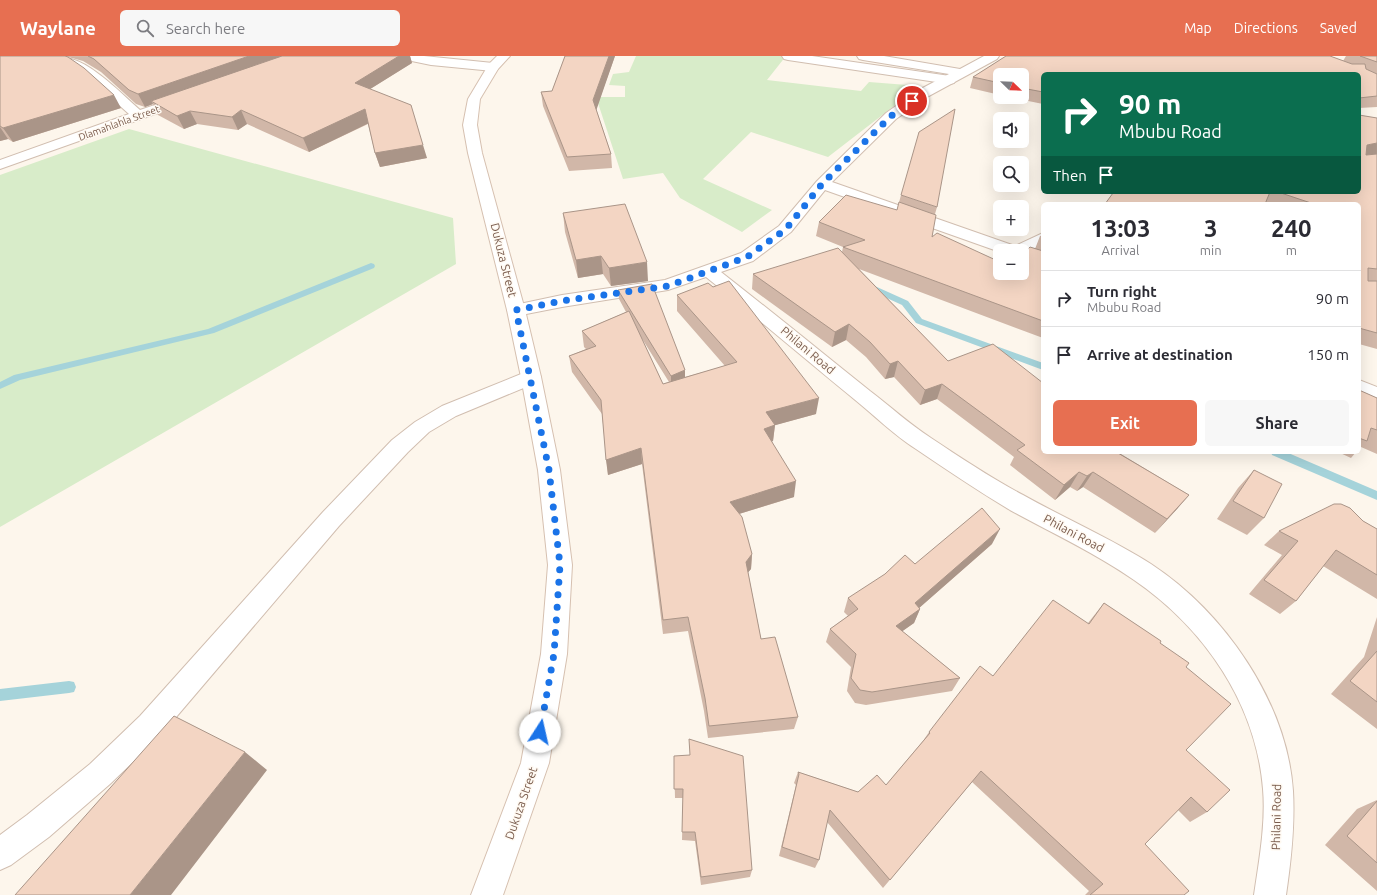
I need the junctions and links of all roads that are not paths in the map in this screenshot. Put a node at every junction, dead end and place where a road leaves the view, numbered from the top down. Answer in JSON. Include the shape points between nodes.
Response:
{"nodes":[{"id":1,"x":406,"y":56,"type":"edge"},
{"id":2,"x":788,"y":56,"type":"edge"},
{"id":3,"x":862,"y":56,"type":"edge"},
{"id":4,"x":993,"y":56,"type":"edge"},
{"id":5,"x":58,"y":61,"type":"edge"},
{"id":6,"x":498,"y":61,"type":"edge"},
{"id":7,"x":956,"y":77,"type":"junction"},
{"id":8,"x":195,"y":95,"type":"edge"},
{"id":9,"x":139,"y":116,"type":"junction"},
{"id":10,"x":0,"y":165,"type":"edge"},
{"id":11,"x":822,"y":184,"type":"junction"},
{"id":12,"x":1041,"y":239,"type":"edge"},
{"id":13,"x":994,"y":244,"type":"edge"},
{"id":14,"x":1029,"y":245,"type":"edge"},
{"id":15,"x":709,"y":271,"type":"junction"},
{"id":16,"x":516,"y":310,"type":"junction"},
{"id":17,"x":531,"y":377,"type":"junction"},
{"id":18,"x":1361,"y":388,"type":"edge"},
{"id":19,"x":1377,"y":394,"type":"edge"},
{"id":20,"x":0,"y":854,"type":"edge"},
{"id":21,"x":488,"y":895,"type":"edge"},
{"id":22,"x":1270,"y":895,"type":"edge"}],
"edges":[{"from":1,"to":6,"type":"street","via":[[431,61]]},
{"from":2,"to":7,"type":"street"},
{"from":3,"to":7,"type":"street"},
{"from":4,"to":7,"type":"street"},
{"from":5,"to":9,"type":"street","via":[[76,64],[104,84]]},
{"from":6,"to":16,"type":"street","name":"Dukuza Street","via":[[474,99],[470,125]]},
{"from":7,"to":11,"type":"street","via":[[922,94],[891,116]]},
{"from":8,"to":9,"type":"street","name":"Dlamahlahla Street"},
{"from":9,"to":10,"type":"street","name":"Dlamahlahla Street"},
{"from":11,"to":13,"type":"street"},
{"from":11,"to":15,"type":"street","via":[[786,229],[747,257]]},
{"from":12,"to":14,"type":"street"},
{"from":15,"to":16,"type":"street","via":[[668,286]]},
{"from":15,"to":22,"type":"street","name":"Philani Road","via":[[767,315],[929,448],[1016,502],[1142,571],[1196,616],[1220,643],[1240,672],[1259,709],[1273,749],[1279,790],[1277,846]]},
{"from":16,"to":17,"type":"street","name":"Dukuza Street"},
{"from":17,"to":20,"type":"street","via":[[449,412],[422,427],[400,446],[331,519],[150,726],[94,779]]},
{"from":17,"to":21,"type":"street","name":"Dukuza Street","via":[[549,470],[560,565],[554,654],[535,763]]},
{"from":18,"to":19,"type":"street"}]}
